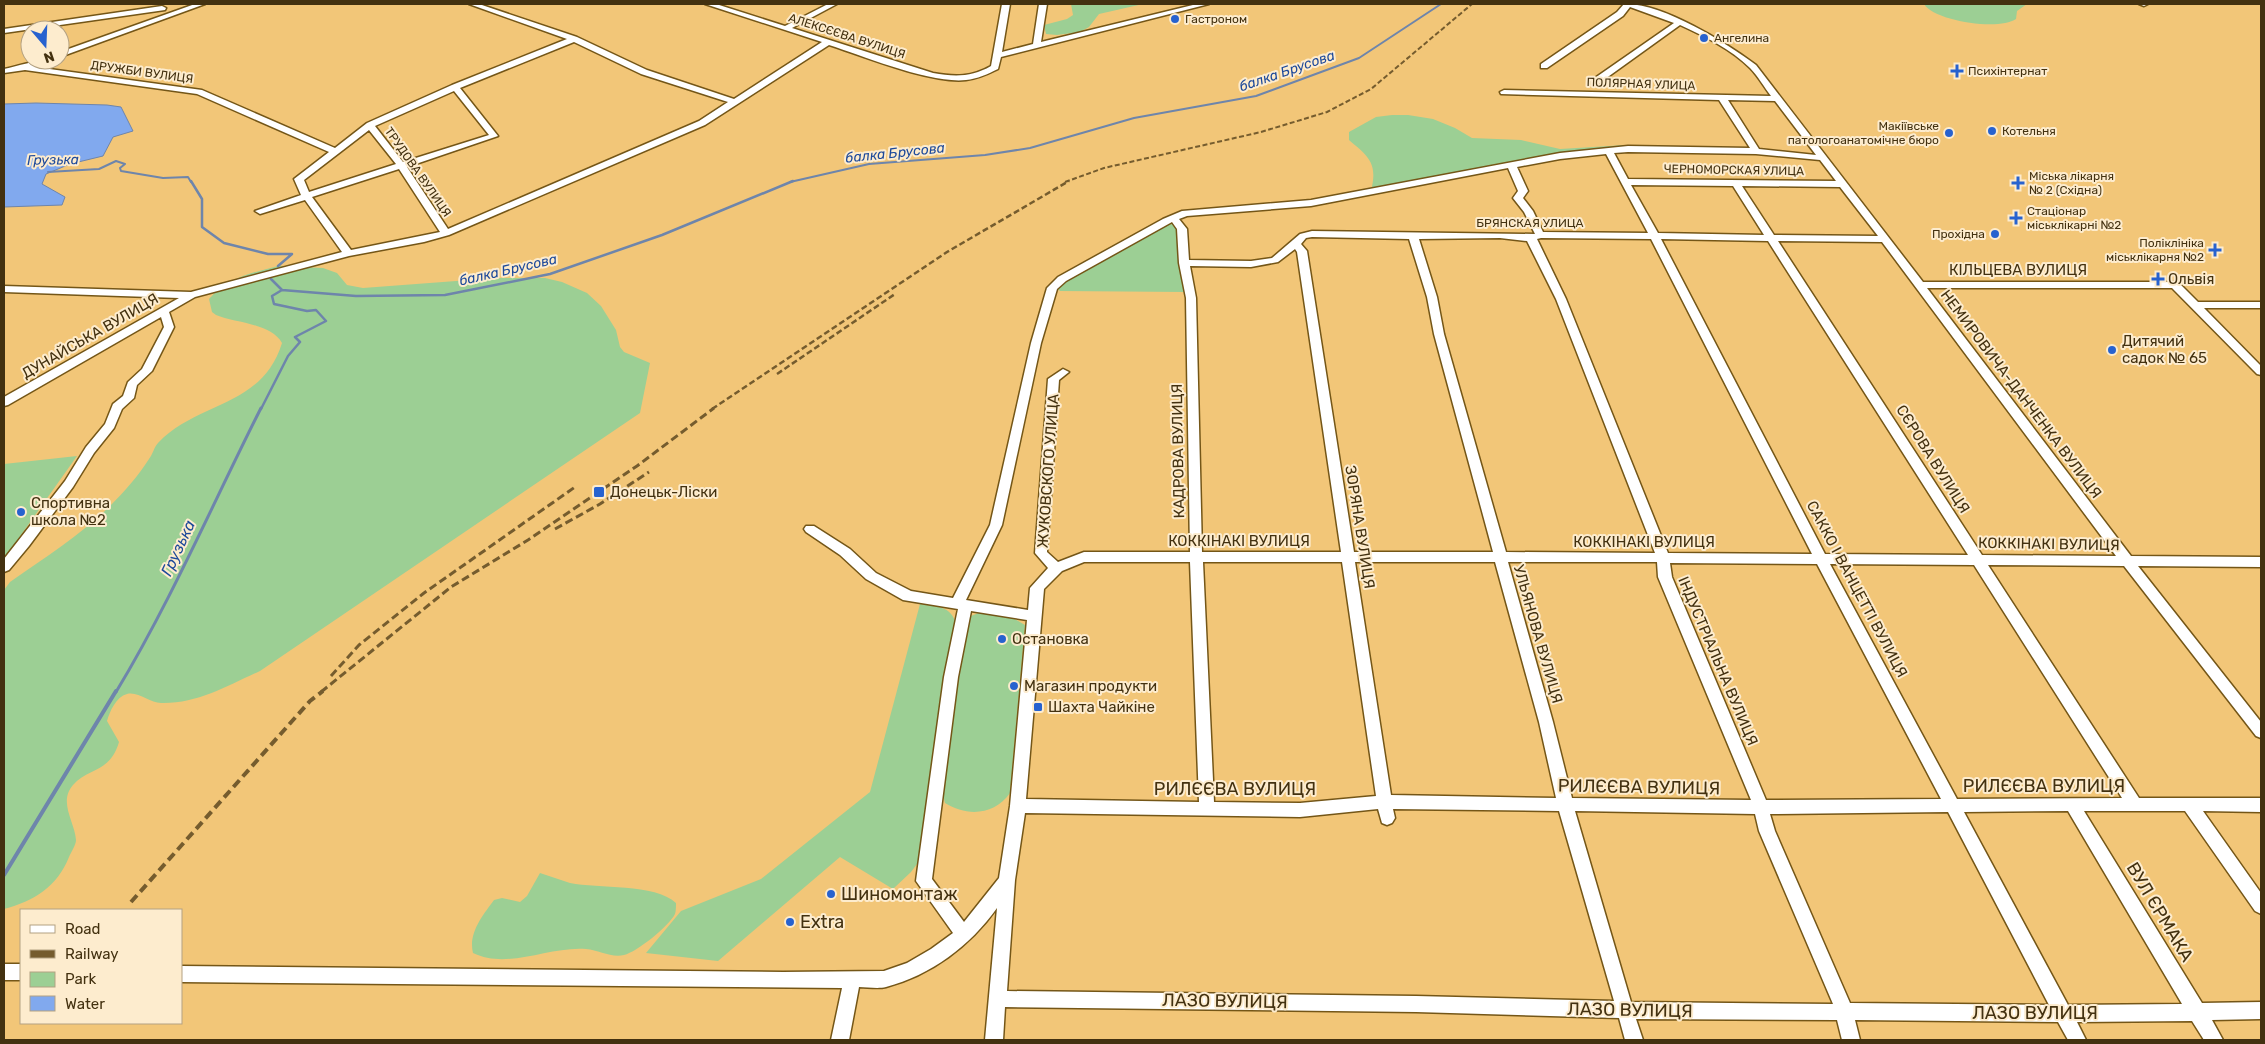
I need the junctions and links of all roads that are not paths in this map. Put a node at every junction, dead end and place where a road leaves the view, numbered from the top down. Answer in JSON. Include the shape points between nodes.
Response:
{"nodes":[{"id":1,"x":151,"y":4,"type":"edge"},
{"id":2,"x":201,"y":4,"type":"edge"},
{"id":3,"x":473,"y":4,"type":"edge"},
{"id":4,"x":709,"y":4,"type":"edge"},
{"id":5,"x":832,"y":4,"type":"edge"},
{"id":6,"x":1006,"y":4,"type":"edge"},
{"id":7,"x":1042,"y":4,"type":"edge"},
{"id":8,"x":1205,"y":4,"type":"edge"},
{"id":9,"x":1628,"y":4,"type":"edge"},
{"id":10,"x":162,"y":8,"type":"junction"},
{"id":11,"x":174,"y":14,"type":"junction"},
{"id":12,"x":1680,"y":22,"type":"junction"},
{"id":13,"x":786,"y":28,"type":"junction"},
{"id":14,"x":4,"y":31,"type":"edge"},
{"id":15,"x":574,"y":39,"type":"junction"},
{"id":16,"x":829,"y":42,"type":"junction"},
{"id":17,"x":1037,"y":45,"type":"junction"},
{"id":18,"x":70,"y":51,"type":"edge"},
{"id":19,"x":999,"y":55,"type":"junction"},
{"id":20,"x":1544,"y":66,"type":"dead end"},
{"id":21,"x":20,"y":69,"type":"edge"},
{"id":22,"x":40,"y":70,"type":"edge"},
{"id":23,"x":4,"y":71,"type":"edge"},
{"id":24,"x":1594,"y":82,"type":"dead end"},
{"id":25,"x":455,"y":87,"type":"junction"},
{"id":26,"x":1504,"y":92,"type":"dead end"},
{"id":27,"x":1723,"y":99,"type":"junction"},
{"id":28,"x":1778,"y":99,"type":"junction"},
{"id":29,"x":736,"y":102,"type":"junction"},
{"id":30,"x":370,"y":125,"type":"junction"},
{"id":31,"x":335,"y":151,"type":"junction"},
{"id":32,"x":1756,"y":151,"type":"junction"},
{"id":33,"x":1609,"y":152,"type":"junction"},
{"id":34,"x":1823,"y":158,"type":"junction"},
{"id":35,"x":1511,"y":164,"type":"junction"},
{"id":36,"x":402,"y":165,"type":"junction"},
{"id":37,"x":1625,"y":182,"type":"junction"},
{"id":38,"x":1736,"y":183,"type":"junction"},
{"id":39,"x":1842,"y":184,"type":"junction"},
{"id":40,"x":306,"y":195,"type":"junction"},
{"id":41,"x":260,"y":211,"type":"dead end"},
{"id":42,"x":1174,"y":218,"type":"junction"},
{"id":43,"x":446,"y":233,"type":"junction"},
{"id":44,"x":1413,"y":236,"type":"junction"},
{"id":45,"x":1536,"y":237,"type":"junction"},
{"id":46,"x":1655,"y":237,"type":"junction"},
{"id":47,"x":1771,"y":237,"type":"junction"},
{"id":48,"x":1885,"y":239,"type":"junction"},
{"id":49,"x":1296,"y":244,"type":"junction"},
{"id":50,"x":348,"y":252,"type":"junction"},
{"id":51,"x":1184,"y":263,"type":"junction"},
{"id":52,"x":1919,"y":285,"type":"junction"},
{"id":53,"x":4,"y":288,"type":"edge"},
{"id":54,"x":191,"y":294,"type":"junction"},
{"id":55,"x":2195,"y":305,"type":"junction"},
{"id":56,"x":2261,"y":305,"type":"edge"},
{"id":57,"x":164,"y":311,"type":"junction"},
{"id":58,"x":1063,"y":372,"type":"dead end"},
{"id":59,"x":2261,"y":372,"type":"edge"},
{"id":60,"x":4,"y":402,"type":"edge"},
{"id":61,"x":810,"y":529,"type":"dead end"},
{"id":62,"x":1196,"y":557,"type":"junction"},
{"id":63,"x":1348,"y":557,"type":"junction"},
{"id":64,"x":1500,"y":557,"type":"junction"},
{"id":65,"x":1663,"y":558,"type":"junction"},
{"id":66,"x":1822,"y":559,"type":"junction"},
{"id":67,"x":1978,"y":560,"type":"junction"},
{"id":68,"x":2127,"y":561,"type":"junction"},
{"id":69,"x":2261,"y":562,"type":"edge"},
{"id":70,"x":4,"y":567,"type":"edge"},
{"id":71,"x":1056,"y":568,"type":"junction"},
{"id":72,"x":961,"y":605,"type":"junction"},
{"id":73,"x":1034,"y":616,"type":"junction"},
{"id":74,"x":2261,"y":732,"type":"edge"},
{"id":75,"x":1385,"y":802,"type":"junction"},
{"id":76,"x":2135,"y":804,"type":"junction"},
{"id":77,"x":2188,"y":804,"type":"junction"},
{"id":78,"x":1566,"y":805,"type":"junction"},
{"id":79,"x":1954,"y":805,"type":"junction"},
{"id":80,"x":2072,"y":805,"type":"junction"},
{"id":81,"x":2261,"y":805,"type":"edge"},
{"id":82,"x":1018,"y":806,"type":"junction"},
{"id":83,"x":1761,"y":807,"type":"junction"},
{"id":84,"x":1207,"y":808,"type":"junction"},
{"id":85,"x":1387,"y":818,"type":"dead end"},
{"id":86,"x":1007,"y":880,"type":"junction"},
{"id":87,"x":2261,"y":906,"type":"edge"},
{"id":88,"x":964,"y":935,"type":"junction"},
{"id":89,"x":4,"y":972,"type":"edge"},
{"id":90,"x":20,"y":972,"type":"edge"},
{"id":91,"x":182,"y":974,"type":"edge"},
{"id":92,"x":852,"y":980,"type":"junction"},
{"id":93,"x":998,"y":999,"type":"junction"},
{"id":94,"x":1624,"y":1010,"type":"junction"},
{"id":95,"x":1845,"y":1011,"type":"junction"},
{"id":96,"x":2261,"y":1011,"type":"edge"},
{"id":97,"x":2196,"y":1012,"type":"junction"},
{"id":98,"x":2063,"y":1014,"type":"junction"},
{"id":99,"x":840,"y":1040,"type":"edge"},
{"id":100,"x":994,"y":1040,"type":"edge"},
{"id":101,"x":1634,"y":1040,"type":"edge"},
{"id":102,"x":1852,"y":1040,"type":"edge"},
{"id":103,"x":2077,"y":1040,"type":"edge"},
{"id":104,"x":2214,"y":1040,"type":"edge"}],
"edges":[{"from":1,"to":10,"type":"street"},
{"from":2,"to":11,"type":"street"},
{"from":3,"to":15,"type":"street"},
{"from":4,"to":13,"type":"street","name":"АЛЕКСЄЄВА ВУЛИЦЯ"},
{"from":5,"to":13,"type":"street"},
{"from":6,"to":19,"type":"street"},
{"from":7,"to":17,"type":"street"},
{"from":8,"to":17,"type":"street"},
{"from":9,"to":12,"type":"street","name":"НЕМИРОВИЧА-ДАНЧЕНКА ВУЛИЦЯ"},
{"from":9,"to":20,"type":"street","via":[[1620,14]]},
{"from":10,"to":11,"type":"street"},
{"from":10,"to":14,"type":"street"},
{"from":11,"to":18,"type":"street"},
{"from":12,"to":24,"type":"street"},
{"from":12,"to":28,"type":"street","name":"НЕМИРОВИЧА-ДАНЧЕНКА ВУЛИЦЯ","via":[[1731,48],[1753,67]]},
{"from":13,"to":16,"type":"street","name":"АЛЕКСЄЄВА ВУЛИЦЯ"},
{"from":15,"to":25,"type":"street"},
{"from":15,"to":29,"type":"street","via":[[644,72]]},
{"from":16,"to":19,"type":"street","name":"АЛЕКСЄЄВА ВУЛИЦЯ","via":[[932,75],[964,79],[980,76],[995,67]]},
{"from":16,"to":29,"type":"street"},
{"from":17,"to":19,"type":"street"},
{"from":21,"to":23,"type":"street"},
{"from":22,"to":31,"type":"street","name":"ДРУЖБИ ВУЛИЦЯ","via":[[199,92]]},
{"from":25,"to":30,"type":"street"},
{"from":25,"to":36,"type":"street","via":[[494,136]]},
{"from":26,"to":27,"type":"street","name":"ПОЛЯРНАЯ УЛИЦА"},
{"from":27,"to":28,"type":"street","name":"ПОЛЯРНАЯ УЛИЦА"},
{"from":27,"to":32,"type":"street"},
{"from":28,"to":34,"type":"street","name":"НЕМИРОВИЧА-ДАНЧЕНКА ВУЛИЦЯ"},
{"from":29,"to":43,"type":"street","via":[[702,123]]},
{"from":30,"to":31,"type":"street"},
{"from":30,"to":36,"type":"street","name":"ТРУДОВА ВУЛИЦЯ"},
{"from":31,"to":40,"type":"street","via":[[299,178]]},
{"from":32,"to":33,"type":"street","via":[[1628,149]]},
{"from":32,"to":34,"type":"street"},
{"from":33,"to":35,"type":"street"},
{"from":33,"to":37,"type":"street","name":"САККО І ВАНЦЕТТІ ВУЛИЦЯ"},
{"from":34,"to":39,"type":"street","name":"НЕМИРОВИЧА-ДАНЧЕНКА ВУЛИЦЯ"},
{"from":35,"to":42,"type":"street","via":[[1311,203],[1203,211]]},
{"from":35,"to":45,"type":"street","name":"ІНДУСТРІАЛЬНА ВУЛИЦЯ","via":[[1523,191],[1518,198],[1528,211]]},
{"from":36,"to":40,"type":"street"},
{"from":36,"to":43,"type":"street","name":"ТРУДОВА ВУЛИЦЯ"},
{"from":37,"to":38,"type":"street","name":"ЧЕРНОМОРСКАЯ УЛИЦА"},
{"from":37,"to":46,"type":"street","name":"САККО І ВАНЦЕТТІ ВУЛИЦЯ"},
{"from":38,"to":39,"type":"street","name":"ЧЕРНОМОРСКАЯ УЛИЦА"},
{"from":38,"to":47,"type":"street","name":"СЄРОВА ВУЛИЦЯ"},
{"from":39,"to":48,"type":"street","name":"НЕМИРОВИЧА-ДАНЧЕНКА ВУЛИЦЯ"},
{"from":40,"to":41,"type":"street"},
{"from":40,"to":50,"type":"street"},
{"from":42,"to":51,"type":"street","name":"КАДРОВА ВУЛИЦЯ","via":[[1182,229]]},
{"from":42,"to":72,"type":"street","via":[[1062,279],[1052,288],[1036,342],[996,525]]},
{"from":43,"to":50,"type":"street","via":[[424,240]]},
{"from":44,"to":45,"type":"street","name":"БРЯНСКАЯ УЛИЦА"},
{"from":44,"to":49,"type":"street","name":"БРЯНСКАЯ УЛИЦА","via":[[1312,234],[1303,236]]},
{"from":44,"to":64,"type":"street","name":"УЛЬЯНОВА ВУЛИЦЯ"},
{"from":45,"to":46,"type":"street","name":"БРЯНСКАЯ УЛИЦА"},
{"from":45,"to":65,"type":"street","name":"ІНДУСТРІАЛЬНА ВУЛИЦЯ"},
{"from":46,"to":47,"type":"street","name":"БРЯНСКАЯ УЛИЦА"},
{"from":46,"to":66,"type":"street","name":"САККО І ВАНЦЕТТІ ВУЛИЦЯ"},
{"from":47,"to":48,"type":"street","name":"БРЯНСКАЯ УЛИЦА"},
{"from":47,"to":67,"type":"street","name":"СЄРОВА ВУЛИЦЯ"},
{"from":48,"to":52,"type":"street","name":"НЕМИРОВИЧА-ДАНЧЕНКА ВУЛИЦЯ"},
{"from":49,"to":51,"type":"street","name":"БРЯНСКАЯ УЛИЦА","via":[[1275,260],[1251,264]]},
{"from":49,"to":63,"type":"street","name":"ЗОРЯНА ВУЛИЦЯ","via":[[1302,251]]},
{"from":50,"to":54,"type":"street"},
{"from":51,"to":62,"type":"street","name":"КАДРОВА ВУЛИЦЯ","via":[[1191,298]]},
{"from":52,"to":55,"type":"street","name":"КІЛЬЦЕВА ВУЛИЦЯ","via":[[2175,285]]},
{"from":52,"to":68,"type":"street","name":"НЕМИРОВИЧА-ДАНЧЕНКА ВУЛИЦЯ"},
{"from":53,"to":54,"type":"street"},
{"from":54,"to":57,"type":"street","name":"ДУНАЙСЬКА ВУЛИЦЯ"},
{"from":55,"to":56,"type":"street"},
{"from":55,"to":59,"type":"street","name":"КІЛЬЦЕВА ВУЛИЦЯ"},
{"from":57,"to":60,"type":"street","name":"ДУНАЙСЬКА ВУЛИЦЯ"},
{"from":57,"to":70,"type":"street","via":[[169,327],[147,371],[132,384],[128,398],[117,407],[110,425],[90,450],[70,484]]},
{"from":58,"to":71,"type":"street","name":"ЖУКОВСКОГО УЛИЦА","via":[[1054,379],[1040,553]]},
{"from":61,"to":72,"type":"street","via":[[845,552],[871,576],[908,596]]},
{"from":62,"to":63,"type":"street","name":"КОККІНАКІ ВУЛИЦЯ"},
{"from":62,"to":71,"type":"street","name":"КОККІНАКІ ВУЛИЦЯ","via":[[1084,557]]},
{"from":62,"to":84,"type":"street","name":"КАДРОВА ВУЛИЦЯ"},
{"from":63,"to":64,"type":"street","name":"КОККІНАКІ ВУЛИЦЯ"},
{"from":63,"to":75,"type":"street","name":"ЗОРЯНА ВУЛИЦЯ"},
{"from":64,"to":65,"type":"street","name":"КОККІНАКІ ВУЛИЦЯ"},
{"from":64,"to":78,"type":"street","name":"УЛЬЯНОВА ВУЛИЦЯ"},
{"from":65,"to":66,"type":"street","name":"КОККІНАКІ ВУЛИЦЯ"},
{"from":65,"to":83,"type":"street","name":"ІНДУСТРІАЛЬНА ВУЛИЦЯ","via":[[1665,577]]},
{"from":66,"to":67,"type":"street","name":"КОККІНАКІ ВУЛИЦЯ"},
{"from":66,"to":79,"type":"street","name":"САККО І ВАНЦЕТТІ ВУЛИЦЯ"},
{"from":67,"to":68,"type":"street","name":"КОККІНАКІ ВУЛИЦЯ"},
{"from":67,"to":76,"type":"street","name":"СЄРОВА ВУЛИЦЯ"},
{"from":68,"to":69,"type":"street","name":"КОККІНАКІ ВУЛИЦЯ"},
{"from":68,"to":74,"type":"street","name":"НЕМИРОВИЧА-ДАНЧЕНКА ВУЛИЦЯ"},
{"from":71,"to":73,"type":"street","name":"КОККІНАКІ ВУЛИЦЯ","via":[[1037,588]]},
{"from":72,"to":73,"type":"street"},
{"from":72,"to":88,"type":"street","via":[[924,881]]},
{"from":73,"to":82,"type":"street"},
{"from":75,"to":78,"type":"street","name":"РИЛЄЄВА ВУЛИЦЯ"},
{"from":75,"to":84,"type":"street","name":"РИЛЄЄВА ВУЛИЦЯ","via":[[1300,810]]},
{"from":75,"to":85,"type":"street","name":"ЗОРЯНА ВУЛИЦЯ"},
{"from":76,"to":77,"type":"street","name":"РИЛЄЄВА ВУЛИЦЯ"},
{"from":76,"to":80,"type":"street","name":"РИЛЄЄВА ВУЛИЦЯ"},
{"from":77,"to":81,"type":"street","name":"РИЛЄЄВА ВУЛИЦЯ"},
{"from":77,"to":87,"type":"street"},
{"from":78,"to":83,"type":"street","name":"РИЛЄЄВА ВУЛИЦЯ"},
{"from":78,"to":94,"type":"street","name":"УЛЬЯНОВА ВУЛИЦЯ"},
{"from":79,"to":80,"type":"street","name":"РИЛЄЄВА ВУЛИЦЯ"},
{"from":79,"to":83,"type":"street","name":"РИЛЄЄВА ВУЛИЦЯ"},
{"from":79,"to":98,"type":"street","name":"САККО І ВАНЦЕТТІ ВУЛИЦЯ"},
{"from":80,"to":97,"type":"street","name":"ВУЛ ЄРМАКА"},
{"from":82,"to":84,"type":"street","name":"РИЛЄЄВА ВУЛИЦЯ"},
{"from":82,"to":86,"type":"street"},
{"from":83,"to":95,"type":"street","name":"ІНДУСТРІАЛЬНА ВУЛИЦЯ","via":[[1766,831]]},
{"from":86,"to":88,"type":"street"},
{"from":86,"to":93,"type":"street"},
{"from":88,"to":92,"type":"street","via":[[912,968],[884,979]]},
{"from":89,"to":90,"type":"street"},
{"from":91,"to":92,"type":"street"},
{"from":92,"to":99,"type":"street"},
{"from":93,"to":94,"type":"street","name":"ЛАЗО ВУЛИЦЯ"},
{"from":93,"to":100,"type":"street"},
{"from":94,"to":95,"type":"street","name":"ЛАЗО ВУЛИЦЯ"},
{"from":94,"to":101,"type":"street","name":"УЛЬЯНОВА ВУЛИЦЯ"},
{"from":95,"to":98,"type":"street","name":"ЛАЗО ВУЛИЦЯ"},
{"from":95,"to":102,"type":"street","name":"ІНДУСТРІАЛЬНА ВУЛИЦЯ","via":[[1847,1030]]},
{"from":96,"to":97,"type":"street","name":"ЛАЗО ВУЛИЦЯ"},
{"from":97,"to":98,"type":"street","name":"ЛАЗО ВУЛИЦЯ"},
{"from":97,"to":104,"type":"street","name":"ВУЛ ЄРМАКА"},
{"from":98,"to":103,"type":"street","name":"САККО І ВАНЦЕТТІ ВУЛИЦЯ"}]}
